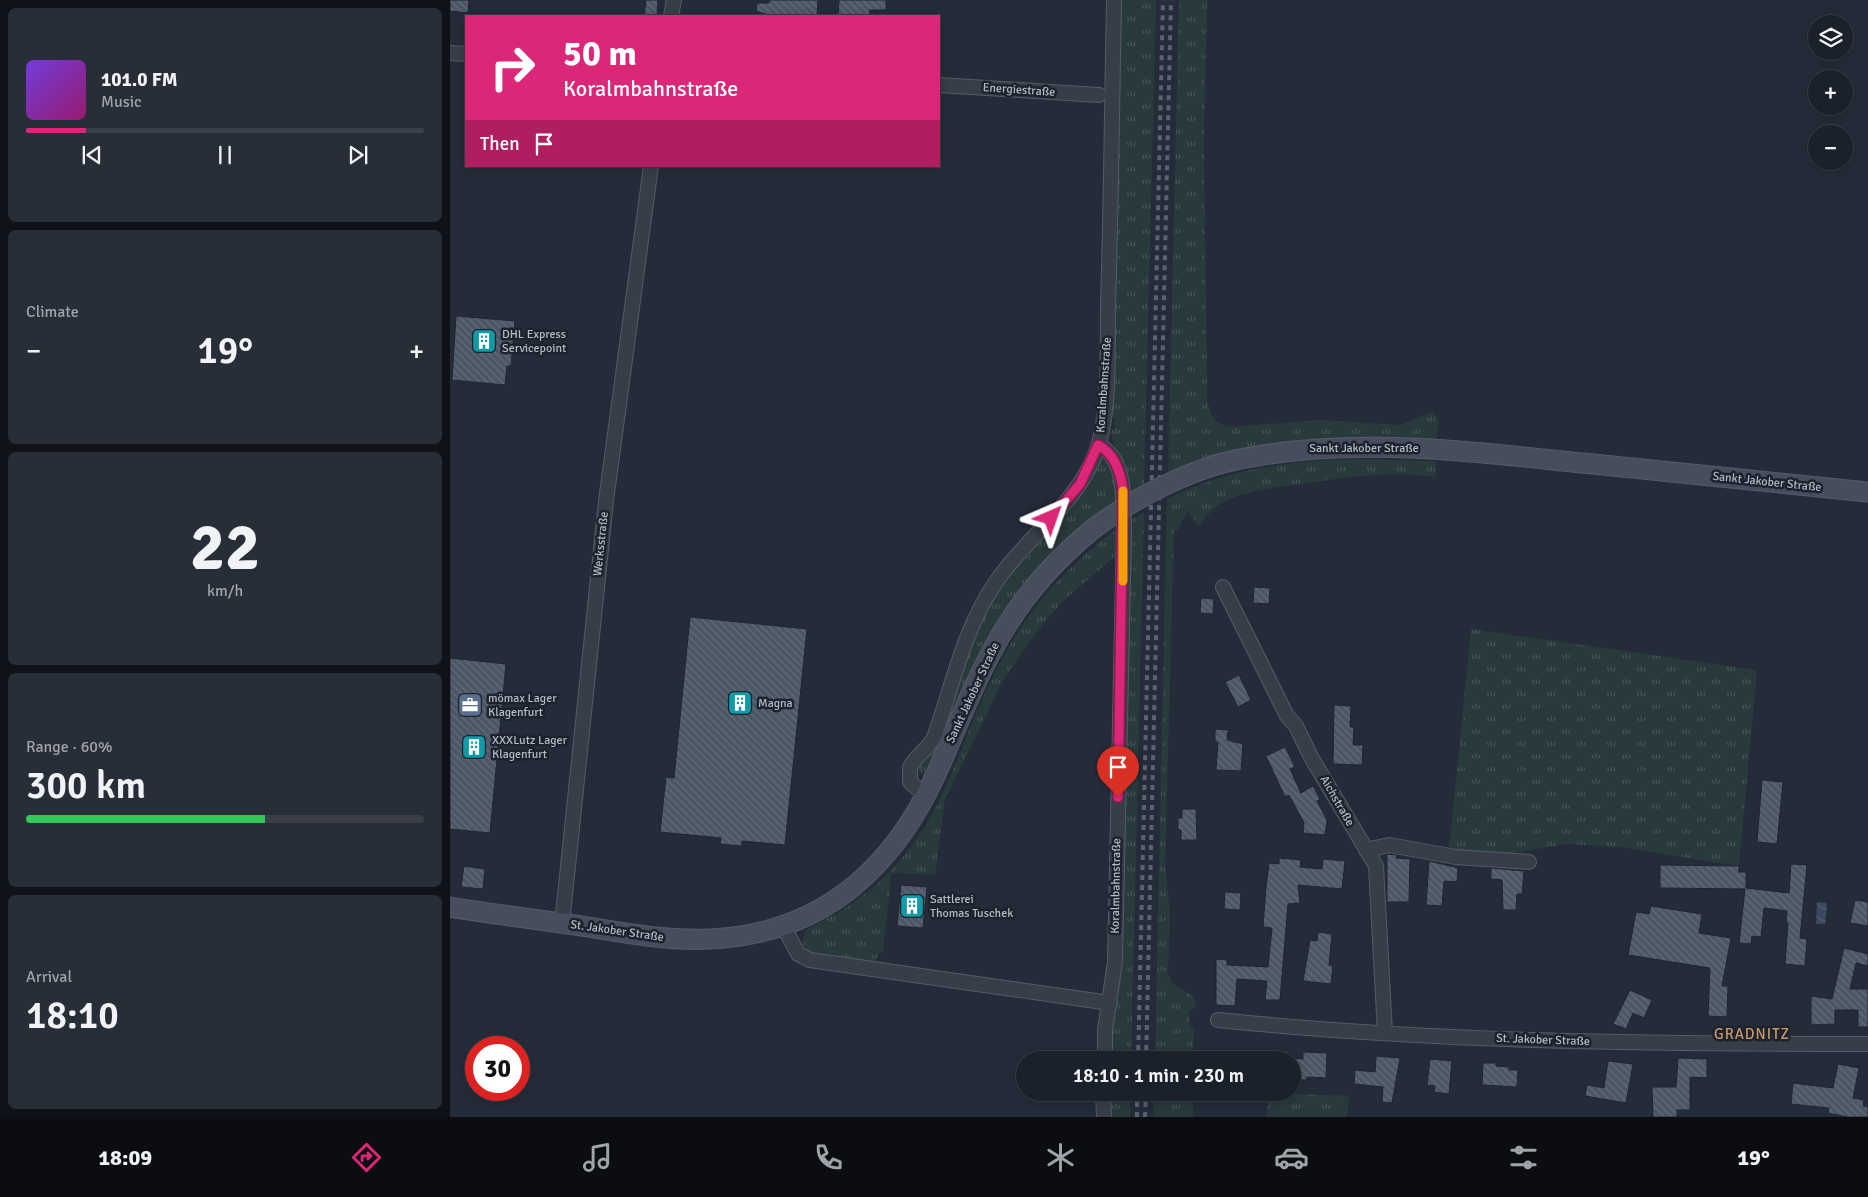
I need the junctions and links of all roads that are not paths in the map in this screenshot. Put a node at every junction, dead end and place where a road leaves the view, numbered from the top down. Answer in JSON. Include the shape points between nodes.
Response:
{"nodes":[{"id":1,"x":674,"y":0,"type":"edge"},
{"id":2,"x":1114,"y":0,"type":"edge"},
{"id":3,"x":671,"y":15,"type":"edge"},
{"id":4,"x":450,"y":53,"type":"edge"},
{"id":5,"x":465,"y":54,"type":"edge"},
{"id":6,"x":940,"y":85,"type":"edge"},
{"id":7,"x":1099,"y":96,"type":"dead end"},
{"id":8,"x":651,"y":167,"type":"edge"},
{"id":9,"x":1098,"y":445,"type":"junction"},
{"id":10,"x":1868,"y":492,"type":"edge"},
{"id":11,"x":1223,"y":587,"type":"dead end"},
{"id":12,"x":926,"y":796,"type":"junction"},
{"id":13,"x":1366,"y":850,"type":"junction"},
{"id":14,"x":1529,"y":862,"type":"dead end"},
{"id":15,"x":450,"y":907,"type":"edge"},
{"id":16,"x":562,"y":924,"type":"junction"},
{"id":17,"x":783,"y":925,"type":"junction"},
{"id":18,"x":1110,"y":1003,"type":"junction"},
{"id":19,"x":1218,"y":1020,"type":"dead end"},
{"id":20,"x":1385,"y":1033,"type":"junction"},
{"id":21,"x":1868,"y":1044,"type":"edge"},
{"id":22,"x":1105,"y":1051,"type":"edge"},
{"id":23,"x":1103,"y":1101,"type":"edge"},
{"id":24,"x":1104,"y":1117,"type":"edge"}],
"edges":[{"from":1,"to":3,"type":"street"},
{"from":2,"to":9,"type":"street","name":"Koralmbahnstraße","via":[[1105,390]]},
{"from":4,"to":5,"type":"street"},
{"from":6,"to":7,"type":"street","name":"Energiestraße"},
{"from":8,"to":16,"type":"street","name":"Werksstraße","via":[[606,501]]},
{"from":9,"to":12,"type":"street","via":[[1080,484],[1015,555],[978,614],[962,650],[932,741],[910,768],[910,782]]},
{"from":9,"to":18,"type":"street","name":"Koralmbahnstraße","via":[[1112,456],[1121,478],[1124,529],[1115,962]]},
{"from":10,"to":12,"type":"main road","name":"Sankt Jakober Straße","bridge":true,"via":[[1498,454],[1390,447],[1307,448],[1219,464],[1157,489],[1126,506],[1094,529],[1048,570],[1010,618],[975,681]]},
{"from":11,"to":13,"type":"street","name":"Aichstraße","via":[[1287,716],[1296,726]]},
{"from":12,"to":17,"type":"main road","name":"Sankt Jakober Straße","via":[[900,839],[868,874],[832,901]]},
{"from":13,"to":14,"type":"street","via":[[1388,844],[1456,857]]},
{"from":13,"to":20,"type":"street","name":"Aichstraße","via":[[1376,866]]},
{"from":15,"to":16,"type":"main road","name":"St. Jakober Straße"},
{"from":16,"to":17,"type":"main road","name":"St. Jakober Straße","via":[[696,940],[737,937]]},
{"from":17,"to":18,"type":"street","via":[[798,954],[810,960]]},
{"from":18,"to":22,"type":"street","name":"Koralmbahnstraße"},
{"from":19,"to":20,"type":"street","name":"St. Jakober Straße"},
{"from":20,"to":21,"type":"street","name":"St. Jakober Straße","via":[[1552,1042]]},
{"from":23,"to":24,"type":"street"}]}
